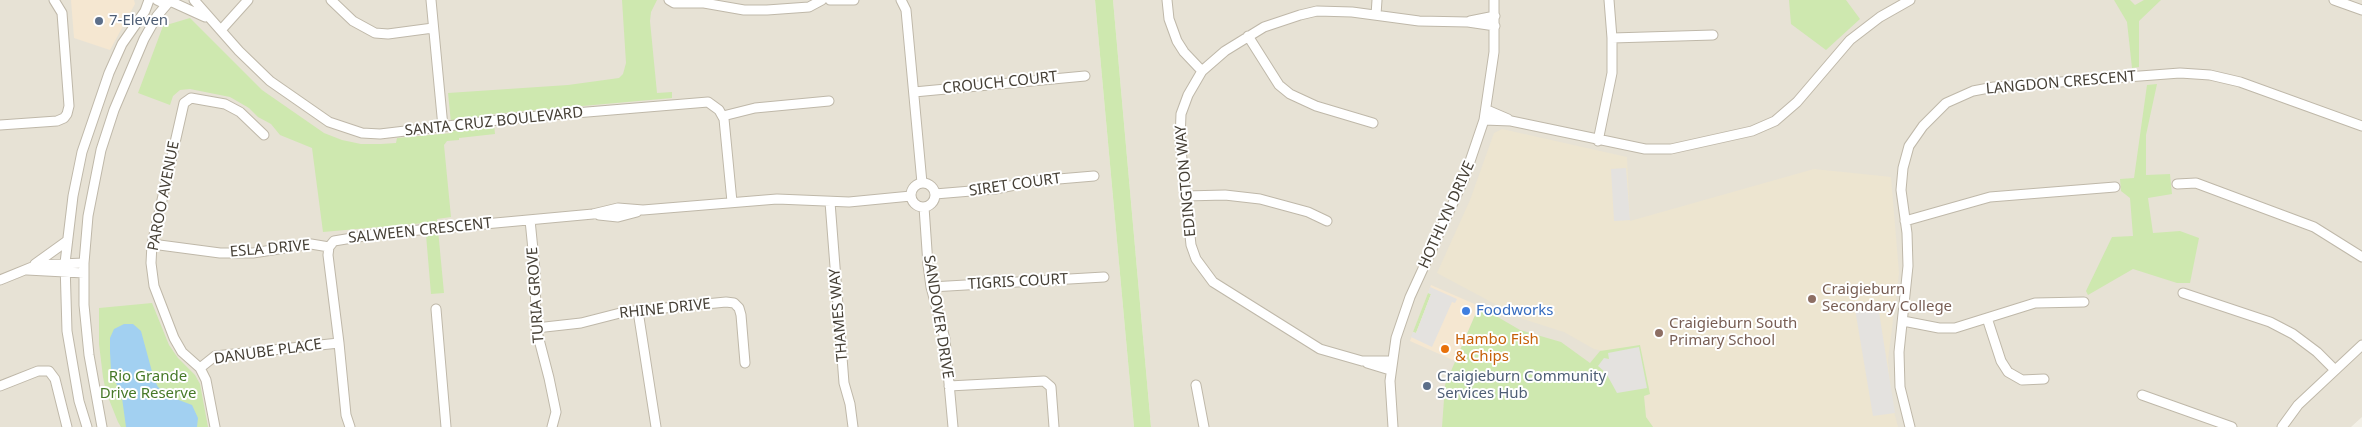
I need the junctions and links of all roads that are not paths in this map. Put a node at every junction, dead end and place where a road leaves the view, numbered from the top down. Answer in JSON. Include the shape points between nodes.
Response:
{"nodes":[{"id":1,"x":54,"y":0,"type":"edge"},
{"id":2,"x":149,"y":0,"type":"edge"},
{"id":3,"x":157,"y":0,"type":"edge"},
{"id":4,"x":194,"y":0,"type":"edge"},
{"id":5,"x":248,"y":0,"type":"edge"},
{"id":6,"x":331,"y":0,"type":"edge"},
{"id":7,"x":431,"y":0,"type":"edge"},
{"id":8,"x":668,"y":0,"type":"edge"},
{"id":9,"x":822,"y":0,"type":"edge"},
{"id":10,"x":830,"y":0,"type":"edge"},
{"id":11,"x":854,"y":0,"type":"edge"},
{"id":12,"x":1167,"y":0,"type":"edge"},
{"id":13,"x":1377,"y":0,"type":"edge"},
{"id":14,"x":1494,"y":0,"type":"edge"},
{"id":15,"x":1609,"y":0,"type":"edge"},
{"id":16,"x":1910,"y":0,"type":"edge"},
{"id":17,"x":2334,"y":0,"type":"edge"},
{"id":18,"x":904,"y":1,"type":"edge"},
{"id":19,"x":172,"y":2,"type":"edge"},
{"id":20,"x":2362,"y":10,"type":"edge"},
{"id":21,"x":1376,"y":15,"type":"junction"},
{"id":22,"x":1495,"y":16,"type":"junction"},
{"id":23,"x":212,"y":21,"type":"junction"},
{"id":24,"x":1468,"y":22,"type":"junction"},
{"id":25,"x":1495,"y":26,"type":"junction"},
{"id":26,"x":433,"y":28,"type":"junction"},
{"id":27,"x":221,"y":30,"type":"junction"},
{"id":28,"x":1713,"y":35,"type":"dead end"},
{"id":29,"x":1248,"y":36,"type":"junction"},
{"id":30,"x":1612,"y":38,"type":"junction"},
{"id":31,"x":1202,"y":71,"type":"junction"},
{"id":32,"x":1085,"y":76,"type":"dead end"},
{"id":33,"x":914,"y":92,"type":"junction"},
{"id":34,"x":829,"y":101,"type":"dead end"},
{"id":35,"x":1487,"y":110,"type":"junction"},
{"id":36,"x":723,"y":116,"type":"junction"},
{"id":37,"x":1484,"y":120,"type":"junction"},
{"id":38,"x":1511,"y":121,"type":"junction"},
{"id":39,"x":1372,"y":123,"type":"dead end"},
{"id":40,"x":0,"y":125,"type":"edge"},
{"id":41,"x":2362,"y":126,"type":"edge"},
{"id":42,"x":443,"y":128,"type":"junction"},
{"id":43,"x":264,"y":135,"type":"dead end"},
{"id":44,"x":1598,"y":140,"type":"junction"},
{"id":45,"x":1094,"y":176,"type":"dead end"},
{"id":46,"x":922,"y":184,"type":"junction"},
{"id":47,"x":2176,"y":184,"type":"dead end"},
{"id":48,"x":2115,"y":187,"type":"dead end"},
{"id":49,"x":935,"y":194,"type":"junction"},
{"id":50,"x":911,"y":196,"type":"junction"},
{"id":51,"x":1185,"y":196,"type":"junction"},
{"id":52,"x":732,"y":202,"type":"junction"},
{"id":53,"x":830,"y":202,"type":"junction"},
{"id":54,"x":924,"y":207,"type":"junction"},
{"id":55,"x":530,"y":220,"type":"junction"},
{"id":56,"x":1327,"y":221,"type":"dead end"},
{"id":57,"x":1905,"y":221,"type":"junction"},
{"id":58,"x":67,"y":241,"type":"junction"},
{"id":59,"x":152,"y":244,"type":"junction"},
{"id":60,"x":329,"y":248,"type":"junction"},
{"id":61,"x":2362,"y":257,"type":"edge"},
{"id":62,"x":84,"y":264,"type":"junction"},
{"id":63,"x":65,"y":268,"type":"junction"},
{"id":64,"x":24,"y":270,"type":"junction"},
{"id":65,"x":84,"y":273,"type":"junction"},
{"id":66,"x":1104,"y":277,"type":"dead end"},
{"id":67,"x":0,"y":280,"type":"edge"},
{"id":68,"x":931,"y":287,"type":"junction"},
{"id":69,"x":2183,"y":293,"type":"dead end"},
{"id":70,"x":2084,"y":302,"type":"dead end"},
{"id":71,"x":436,"y":309,"type":"dead end"},
{"id":72,"x":638,"y":311,"type":"junction"},
{"id":73,"x":1987,"y":318,"type":"junction"},
{"id":74,"x":1903,"y":321,"type":"junction"},
{"id":75,"x":536,"y":328,"type":"junction"},
{"id":76,"x":340,"y":343,"type":"junction"},
{"id":77,"x":2362,"y":345,"type":"edge"},
{"id":78,"x":744,"y":363,"type":"dead end"},
{"id":79,"x":1391,"y":366,"type":"junction"},
{"id":80,"x":200,"y":368,"type":"junction"},
{"id":81,"x":2336,"y":370,"type":"junction"},
{"id":82,"x":2044,"y":379,"type":"dead end"},
{"id":83,"x":1196,"y":385,"type":"dead end"},
{"id":84,"x":0,"y":386,"type":"edge"},
{"id":85,"x":949,"y":386,"type":"junction"},
{"id":86,"x":2142,"y":395,"type":"dead end"},
{"id":87,"x":346,"y":415,"type":"junction"},
{"id":88,"x":67,"y":427,"type":"edge"},
{"id":89,"x":87,"y":427,"type":"edge"},
{"id":90,"x":102,"y":427,"type":"edge"},
{"id":91,"x":215,"y":427,"type":"edge"},
{"id":92,"x":344,"y":427,"type":"edge"},
{"id":93,"x":350,"y":427,"type":"edge"},
{"id":94,"x":446,"y":427,"type":"edge"},
{"id":95,"x":552,"y":427,"type":"edge"},
{"id":96,"x":656,"y":427,"type":"edge"},
{"id":97,"x":853,"y":427,"type":"edge"},
{"id":98,"x":953,"y":427,"type":"edge"},
{"id":99,"x":1054,"y":427,"type":"edge"},
{"id":100,"x":1204,"y":427,"type":"edge"},
{"id":101,"x":1394,"y":427,"type":"edge"},
{"id":102,"x":1910,"y":427,"type":"edge"},
{"id":103,"x":2232,"y":427,"type":"edge"},
{"id":104,"x":2282,"y":427,"type":"edge"}],
"edges":[{"from":1,"to":40,"type":"street","via":[[62,13],[69,106],[66,117],[57,121]]},
{"from":2,"to":58,"type":"street","via":[[114,61],[82,152]]},
{"from":3,"to":19,"type":"street","name":"SANTA CRUZ BOULEVARD"},
{"from":4,"to":23,"type":"street","name":"SANTA CRUZ BOULEVARD"},
{"from":5,"to":27,"type":"street"},
{"from":6,"to":26,"type":"street","via":[[353,21],[375,33]]},
{"from":7,"to":26,"type":"street"},
{"from":8,"to":9,"type":"street","via":[[767,10],[809,7]]},
{"from":10,"to":11,"type":"street"},
{"from":12,"to":31,"type":"street","via":[[1169,19],[1177,41]]},
{"from":13,"to":21,"type":"street"},
{"from":14,"to":22,"type":"street","name":"HOTHLYN DRIVE"},
{"from":15,"to":30,"type":"street"},
{"from":16,"to":44,"type":"street","via":[[1850,40],[1797,102],[1775,121],[1752,131],[1671,149],[1645,149]]},
{"from":17,"to":20,"type":"street"},
{"from":18,"to":33,"type":"street"},
{"from":19,"to":23,"type":"street","name":"SANTA CRUZ BOULEVARD"},
{"from":19,"to":62,"type":"street","via":[[150,27],[106,132],[94,177]]},
{"from":21,"to":24,"type":"street","name":"EDINGTON WAY","via":[[1419,21]]},
{"from":21,"to":29,"type":"street","name":"EDINGTON WAY","via":[[1317,11],[1284,20]]},
{"from":22,"to":24,"type":"street","name":"EDINGTON WAY"},
{"from":22,"to":25,"type":"street","name":"HOTHLYN DRIVE"},
{"from":23,"to":27,"type":"street","name":"SANTA CRUZ BOULEVARD"},
{"from":24,"to":25,"type":"street","name":"EDINGTON WAY"},
{"from":25,"to":35,"type":"street","name":"HOTHLYN DRIVE"},
{"from":26,"to":42,"type":"street"},
{"from":27,"to":42,"type":"street","name":"SANTA CRUZ BOULEVARD","via":[[270,81],[329,122],[362,133]]},
{"from":28,"to":30,"type":"street"},
{"from":29,"to":31,"type":"street","name":"EDINGTON WAY"},
{"from":29,"to":39,"type":"street","via":[[1279,85],[1290,94],[1316,106]]},
{"from":30,"to":44,"type":"street","via":[[1612,73]]},
{"from":31,"to":51,"type":"street","name":"EDINGTON WAY","via":[[1181,114]]},
{"from":32,"to":33,"type":"street","name":"CROUCH COURT"},
{"from":33,"to":46,"type":"street"},
{"from":34,"to":36,"type":"street","via":[[755,108]]},
{"from":35,"to":37,"type":"street","name":"HOTHLYN DRIVE"},
{"from":35,"to":38,"type":"street"},
{"from":36,"to":42,"type":"street","name":"SANTA CRUZ BOULEVARD","via":[[715,106],[703,102],[515,118]]},
{"from":36,"to":52,"type":"street"},
{"from":37,"to":38,"type":"street"},
{"from":37,"to":79,"type":"street","name":"HOTHLYN DRIVE","via":[[1464,178],[1401,322]]},
{"from":38,"to":44,"type":"street"},
{"from":41,"to":57,"type":"street","name":"LANGDON CRESCENT","via":[[2240,82],[2210,75],[2180,73],[1994,86],[1946,103],[1922,126],[1910,146],[1903,168],[1901,190]]},
{"from":43,"to":59,"type":"street","name":"PAROO AVENUE","via":[[240,112],[225,104],[191,98],[184,103]]},
{"from":45,"to":49,"type":"street","name":"SIRET COURT"},
{"from":46,"to":49,"type":"street","via":[[930,185]]},
{"from":46,"to":50,"type":"street","via":[[914,188]]},
{"from":47,"to":61,"type":"street","via":[[2196,183],[2314,226]]},
{"from":48,"to":57,"type":"street","via":[[1990,197]]},
{"from":49,"to":54,"type":"street","via":[[933,202]]},
{"from":50,"to":53,"type":"street","name":"SALWEEN CRESCENT"},
{"from":50,"to":54,"type":"street","via":[[916,205]]},
{"from":51,"to":56,"type":"street","via":[[1225,195],[1260,199],[1308,212]]},
{"from":51,"to":79,"type":"street","name":"EDINGTON WAY","via":[[1191,245],[1196,259],[1213,282],[1310,344],[1334,354]]},
{"from":52,"to":53,"type":"street","name":"SALWEEN CRESCENT","via":[[777,199]]},
{"from":52,"to":55,"type":"street","name":"SALWEEN CRESCENT","via":[[643,210],[618,208],[593,214]]},
{"from":53,"to":97,"type":"street","name":"THAMES WAY","via":[[844,383]]},
{"from":54,"to":68,"type":"street","name":"SANDOVER DRIVE"},
{"from":55,"to":60,"type":"street","name":"SALWEEN CRESCENT","via":[[376,234],[334,241]]},
{"from":55,"to":75,"type":"street","name":"TURIA GROVE"},
{"from":57,"to":74,"type":"street","name":"LANGDON CRESCENT","via":[[1908,266]]},
{"from":58,"to":63,"type":"street"},
{"from":58,"to":64,"type":"street"},
{"from":59,"to":60,"type":"street","name":"ESLA DRIVE","via":[[220,253],[253,253],[311,244]]},
{"from":59,"to":80,"type":"street","name":"PAROO AVENUE","via":[[154,286],[160,302],[182,352]]},
{"from":60,"to":76,"type":"street","name":"SALWEEN CRESCENT"},
{"from":62,"to":63,"type":"street"},
{"from":62,"to":65,"type":"street"},
{"from":63,"to":64,"type":"street"},
{"from":63,"to":65,"type":"street"},
{"from":63,"to":89,"type":"street","via":[[67,331],[78,401]]},
{"from":64,"to":67,"type":"street"},
{"from":65,"to":90,"type":"street","via":[[86,334]]},
{"from":66,"to":68,"type":"street","name":"TIGRIS COURT"},
{"from":68,"to":85,"type":"street","name":"SANDOVER DRIVE","via":[[942,321]]},
{"from":69,"to":81,"type":"street","via":[[2270,322],[2293,334]]},
{"from":70,"to":73,"type":"street","via":[[2035,302]]},
{"from":71,"to":94,"type":"street"},
{"from":72,"to":75,"type":"street","name":"RHINE DRIVE"},
{"from":72,"to":78,"type":"street","name":"RHINE DRIVE","via":[[734,303],[740,308]]},
{"from":72,"to":96,"type":"street"},
{"from":73,"to":74,"type":"street","via":[[1954,328]]},
{"from":73,"to":82,"type":"street","via":[[2001,361],[2008,372],[2022,380]]},
{"from":74,"to":102,"type":"street","name":"LANGDON CRESCENT","via":[[1899,352],[1900,387]]},
{"from":75,"to":95,"type":"street","name":"TURIA GROVE","via":[[556,412]]},
{"from":76,"to":80,"type":"street","name":"DANUBE PLACE","via":[[215,356]]},
{"from":76,"to":87,"type":"street","name":"SALWEEN CRESCENT"},
{"from":77,"to":81,"type":"street"},
{"from":79,"to":101,"type":"street","name":"HOTHLYN DRIVE"},
{"from":80,"to":91,"type":"street","name":"PAROO AVENUE","via":[[206,380]]},
{"from":81,"to":104,"type":"street","via":[[2298,404]]},
{"from":83,"to":100,"type":"street"},
{"from":84,"to":88,"type":"street","via":[[38,371],[49,371],[55,379]]},
{"from":85,"to":98,"type":"street","name":"SANDOVER DRIVE"},
{"from":85,"to":99,"type":"street","via":[[1044,381],[1052,392]]},
{"from":86,"to":103,"type":"street"},
{"from":87,"to":92,"type":"street","name":"SALWEEN CRESCENT"},
{"from":87,"to":93,"type":"street","name":"SALWEEN CRESCENT"}]}
